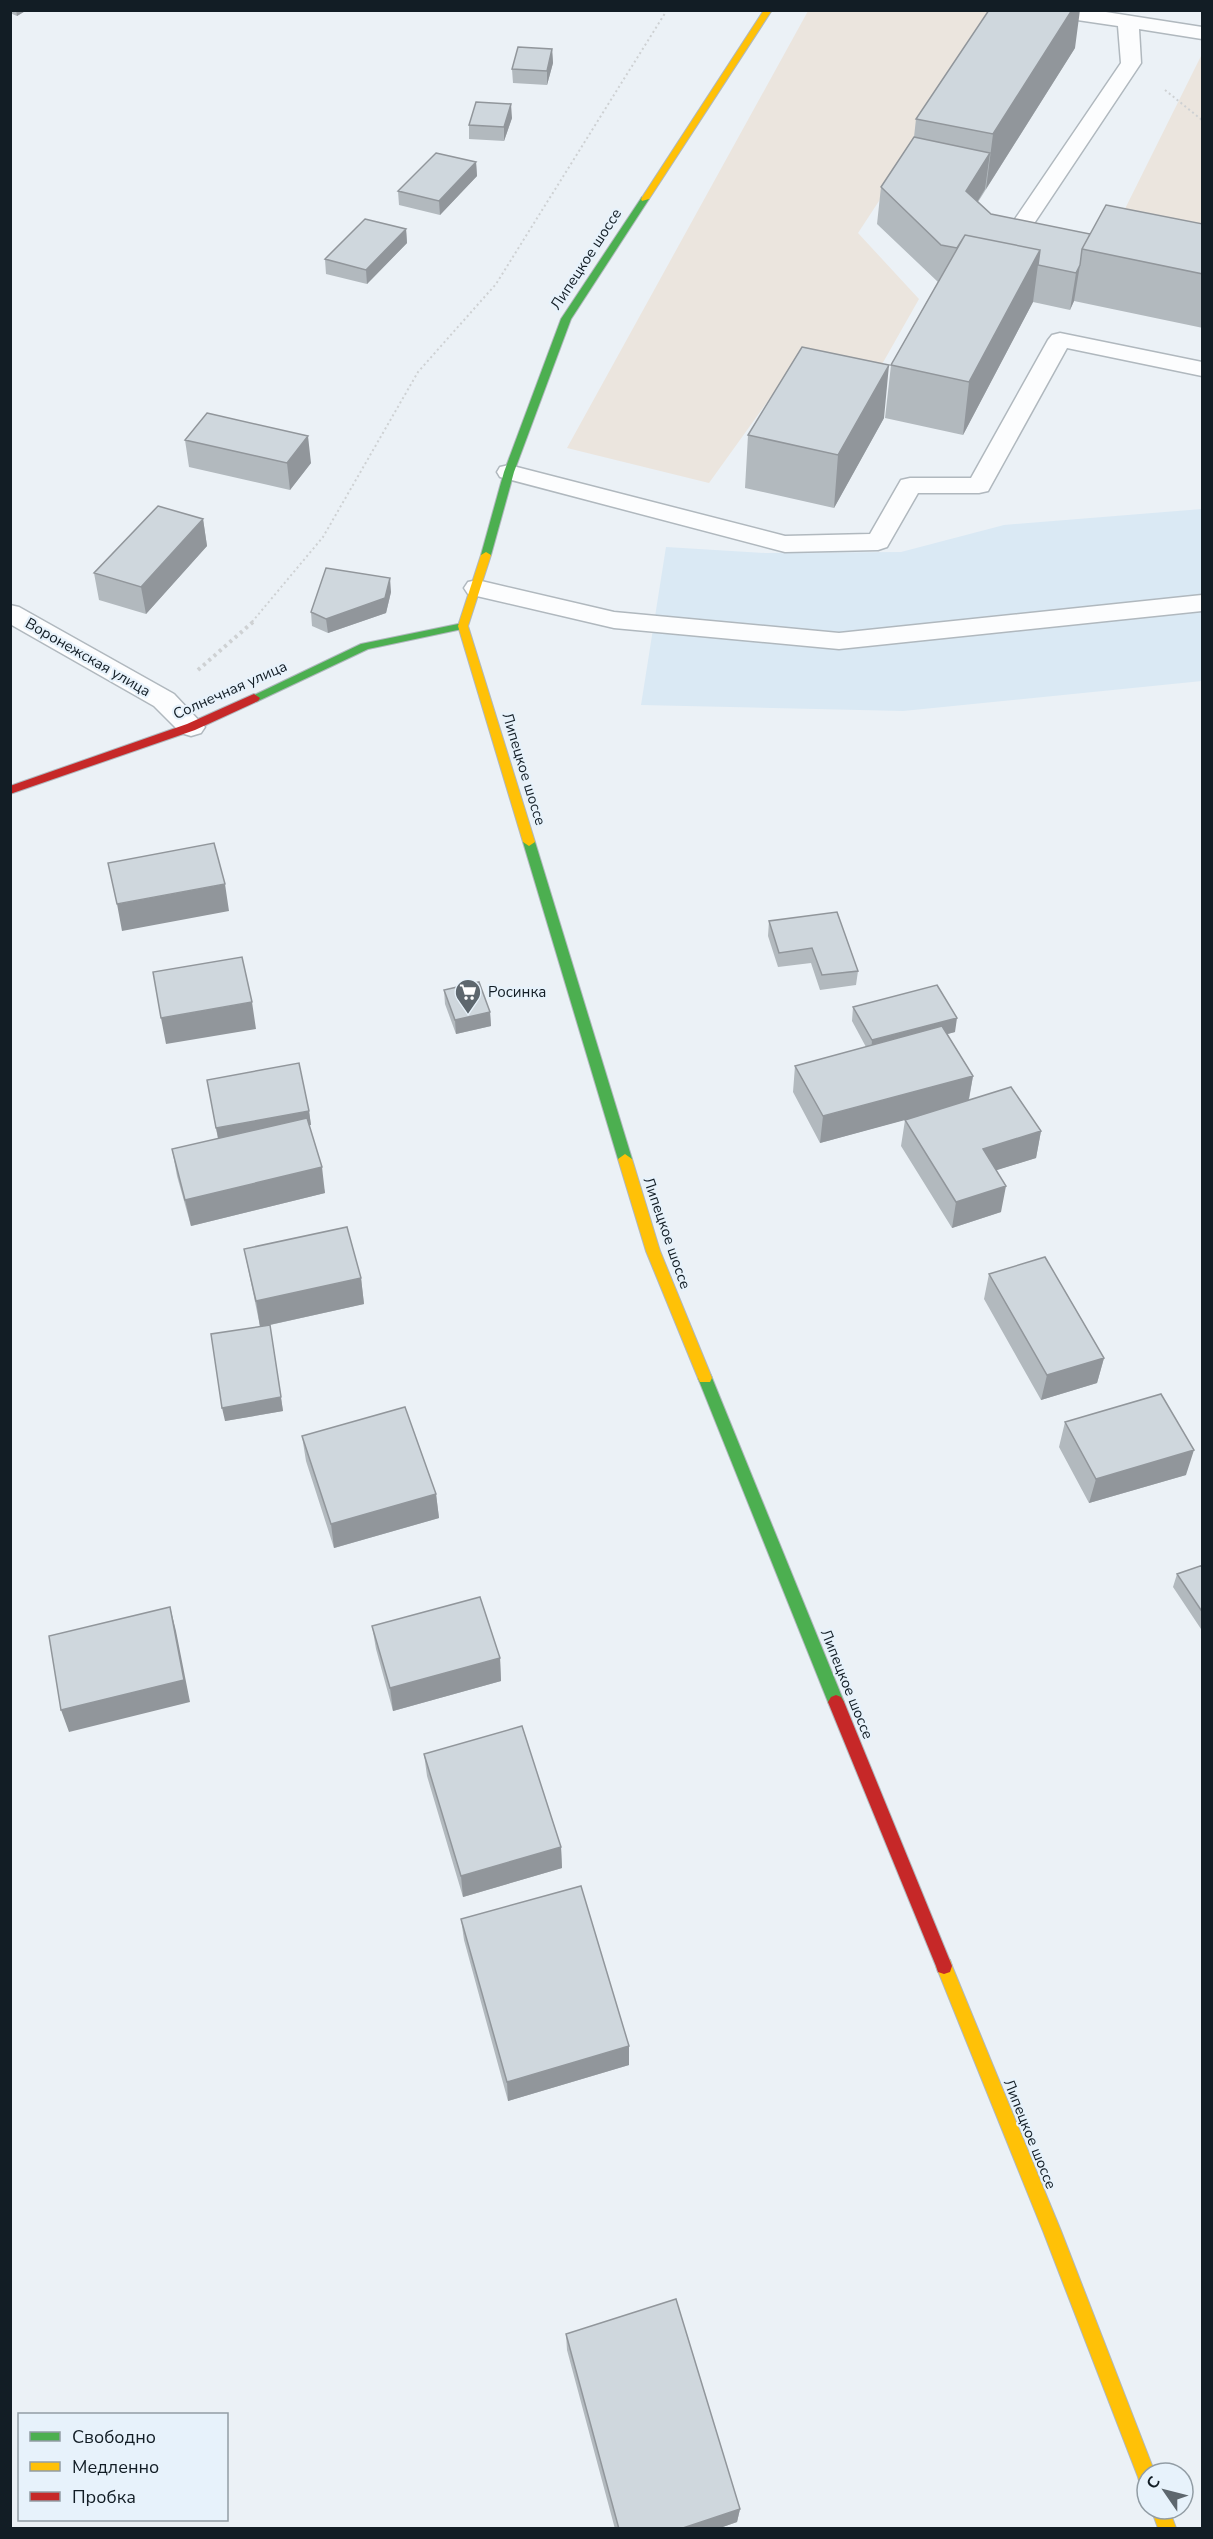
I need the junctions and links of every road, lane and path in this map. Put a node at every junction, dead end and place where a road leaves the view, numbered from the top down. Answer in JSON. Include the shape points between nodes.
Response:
{"nodes":[{"id":1,"x":667,"y":10,"type":"edge"},
{"id":2,"x":768,"y":10,"type":"edge"},
{"id":3,"x":1050,"y":10,"type":"edge"},
{"id":4,"x":1128,"y":22,"type":"junction"},
{"id":5,"x":1203,"y":33,"type":"edge"},
{"id":6,"x":1007,"y":247,"type":"edge"},
{"id":7,"x":1203,"y":369,"type":"edge"},
{"id":8,"x":509,"y":472,"type":"junction"},
{"id":9,"x":477,"y":588,"type":"junction"},
{"id":10,"x":1203,"y":603,"type":"edge"},
{"id":11,"x":10,"y":613,"type":"edge"},
{"id":12,"x":464,"y":626,"type":"junction"},
{"id":13,"x":164,"y":700,"type":"junction"},
{"id":14,"x":191,"y":727,"type":"junction"},
{"id":15,"x":10,"y":790,"type":"edge"},
{"id":16,"x":1141,"y":2461,"type":"edge"}],
"edges":[{"from":1,"to":13,"type":"path","via":[[496,284],[418,372],[323,537],[250,625]]},
{"from":2,"to":8,"type":"main road","name":"Липецкое шоссе","via":[[566,319]]},
{"from":3,"to":4,"type":"street"},
{"from":4,"to":5,"type":"street"},
{"from":4,"to":6,"type":"street","via":[[1131,63]]},
{"from":7,"to":8,"type":"street","via":[[1060,340],[979,486],[910,485],[878,542],[785,544]]},
{"from":8,"to":9,"type":"main road","name":"Липецкое шоссе"},
{"from":9,"to":10,"type":"street","via":[[614,620],[839,641]]},
{"from":9,"to":12,"type":"main road","name":"Липецкое шоссе"},
{"from":11,"to":13,"type":"street","name":"Воронежская улица"},
{"from":12,"to":14,"type":"main road","name":"Солнечная улица","via":[[365,646]]},
{"from":12,"to":16,"type":"main road","name":"Липецкое шоссе","via":[[652,1251],[1052,2231]]},
{"from":13,"to":14,"type":"street","name":"Воронежская улица"},
{"from":14,"to":15,"type":"main road","name":"Солнечная улица"}]}
